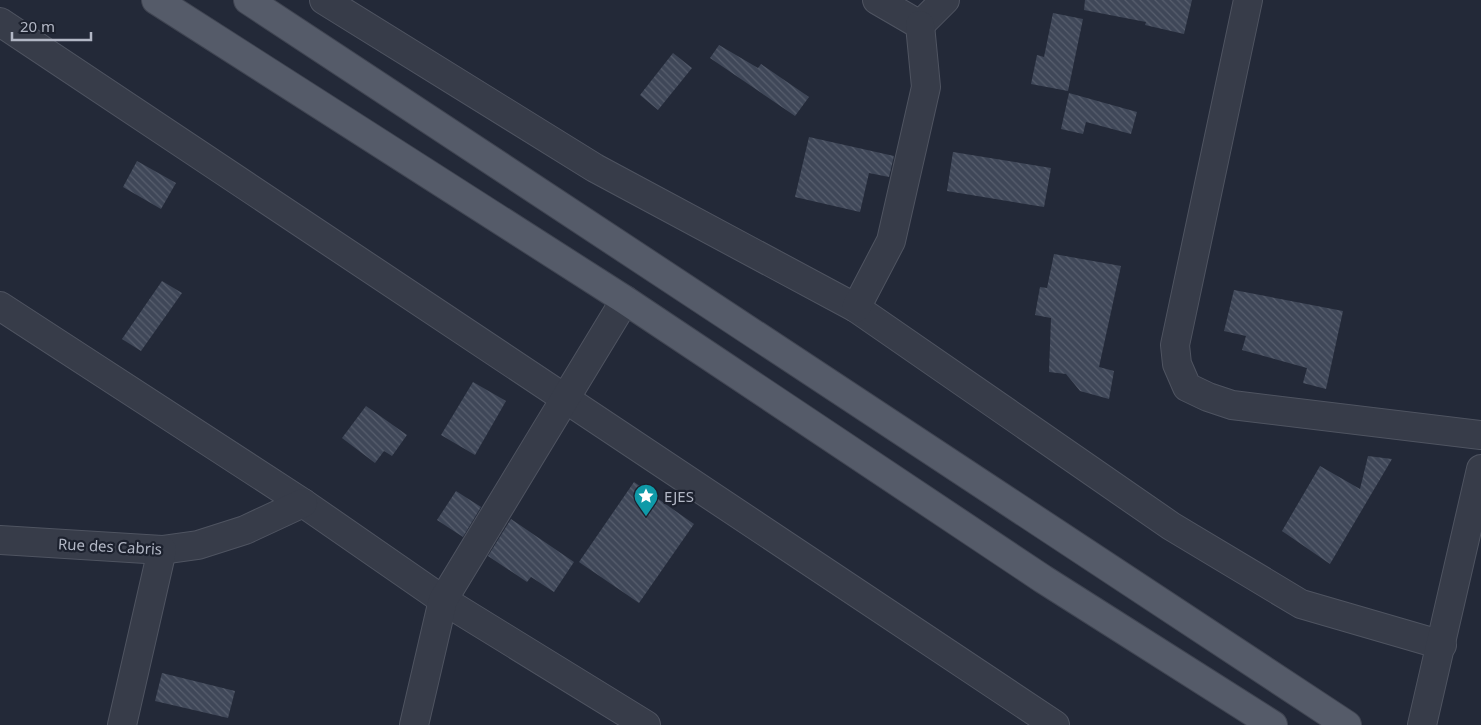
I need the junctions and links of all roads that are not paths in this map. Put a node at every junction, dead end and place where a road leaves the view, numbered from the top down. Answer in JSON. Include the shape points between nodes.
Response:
{"nodes":[{"id":1,"x":156,"y":0,"type":"edge"},
{"id":2,"x":248,"y":0,"type":"edge"},
{"id":3,"x":324,"y":0,"type":"edge"},
{"id":4,"x":877,"y":0,"type":"edge"},
{"id":5,"x":944,"y":0,"type":"edge"},
{"id":6,"x":1248,"y":0,"type":"edge"},
{"id":7,"x":0,"y":22,"type":"edge"},
{"id":8,"x":920,"y":25,"type":"junction"},
{"id":9,"x":625,"y":300,"type":"junction"},
{"id":10,"x":0,"y":306,"type":"edge"},
{"id":11,"x":856,"y":308,"type":"junction"},
{"id":12,"x":564,"y":400,"type":"junction"},
{"id":13,"x":1481,"y":435,"type":"edge"},
{"id":14,"x":1481,"y":469,"type":"edge"},
{"id":15,"x":303,"y":504,"type":"junction"},
{"id":16,"x":1477,"y":504,"type":"edge"},
{"id":17,"x":0,"y":540,"type":"edge"},
{"id":18,"x":162,"y":550,"type":"junction"},
{"id":19,"x":442,"y":600,"type":"junction"},
{"id":20,"x":1442,"y":646,"type":"junction"},
{"id":21,"x":122,"y":725,"type":"edge"},
{"id":22,"x":414,"y":725,"type":"edge"},
{"id":23,"x":646,"y":725,"type":"edge"},
{"id":24,"x":1055,"y":725,"type":"edge"},
{"id":25,"x":1274,"y":725,"type":"edge"},
{"id":26,"x":1347,"y":725,"type":"edge"},
{"id":27,"x":1422,"y":725,"type":"edge"}],
"edges":[{"from":1,"to":9,"type":"main road"},
{"from":2,"to":26,"type":"main road"},
{"from":3,"to":11,"type":"street","via":[[595,168]]},
{"from":4,"to":8,"type":"street"},
{"from":5,"to":8,"type":"street"},
{"from":6,"to":13,"type":"street","via":[[1175,345],[1187,387],[1232,404]]},
{"from":7,"to":12,"type":"street"},
{"from":8,"to":11,"type":"street","via":[[924,97],[891,241]]},
{"from":9,"to":12,"type":"street"},
{"from":9,"to":25,"type":"main road","via":[[1043,578]]},
{"from":10,"to":15,"type":"street"},
{"from":11,"to":20,"type":"street","via":[[1171,526],[1301,604]]},
{"from":12,"to":19,"type":"street"},
{"from":12,"to":24,"type":"street"},
{"from":14,"to":16,"type":"street"},
{"from":15,"to":18,"type":"street","name":"Rue des Cabris","via":[[245,530],[198,545]]},
{"from":15,"to":19,"type":"street"},
{"from":16,"to":20,"type":"street"},
{"from":17,"to":18,"type":"street","name":"Rue des Cabris"},
{"from":18,"to":21,"type":"street"},
{"from":19,"to":22,"type":"street"},
{"from":19,"to":23,"type":"street"},
{"from":20,"to":27,"type":"street"}]}
